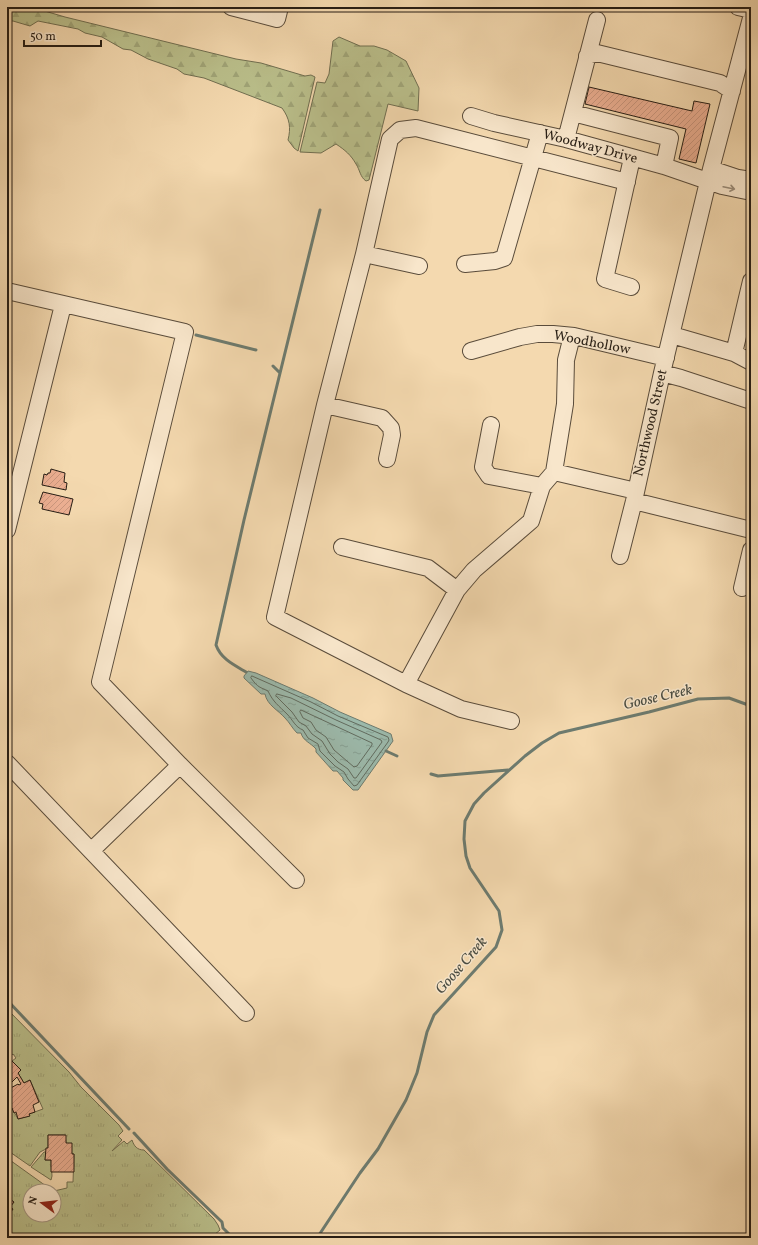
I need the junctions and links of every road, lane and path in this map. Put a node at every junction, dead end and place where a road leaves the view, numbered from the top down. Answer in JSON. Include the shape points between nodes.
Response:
{"nodes":[{"id":1,"x":231,"y":7,"type":"edge"},
{"id":2,"x":280,"y":7,"type":"edge"},
{"id":3,"x":738,"y":7,"type":"edge"},
{"id":4,"x":751,"y":10,"type":"edge"},
{"id":5,"x":751,"y":18,"type":"edge"},
{"id":6,"x":597,"y":20,"type":"dead end"},
{"id":7,"x":587,"y":56,"type":"junction"},
{"id":8,"x":732,"y":92,"type":"junction"},
{"id":9,"x":573,"y":113,"type":"junction"},
{"id":10,"x":471,"y":116,"type":"dead end"},
{"id":11,"x":540,"y":133,"type":"junction"},
{"id":12,"x":566,"y":139,"type":"junction"},
{"id":13,"x":534,"y":157,"type":"junction"},
{"id":14,"x":632,"y":158,"type":"junction"},
{"id":15,"x":664,"y":166,"type":"junction"},
{"id":16,"x":710,"y":175,"type":"junction"},
{"id":17,"x":751,"y":180,"type":"edge"},
{"id":18,"x":627,"y":182,"type":"junction"},
{"id":19,"x":751,"y":192,"type":"edge"},
{"id":20,"x":364,"y":254,"type":"junction"},
{"id":21,"x":465,"y":264,"type":"dead end"},
{"id":22,"x":419,"y":266,"type":"dead end"},
{"id":23,"x":751,"y":282,"type":"edge"},
{"id":24,"x":631,"y":287,"type":"dead end"},
{"id":25,"x":7,"y":291,"type":"edge"},
{"id":26,"x":63,"y":305,"type":"junction"},
{"id":27,"x":672,"y":335,"type":"junction"},
{"id":28,"x":572,"y":336,"type":"junction"},
{"id":29,"x":471,"y":351,"type":"dead end"},
{"id":30,"x":734,"y":353,"type":"junction"},
{"id":31,"x":751,"y":362,"type":"edge"},
{"id":32,"x":664,"y":366,"type":"junction"},
{"id":33,"x":751,"y":401,"type":"edge"},
{"id":34,"x":325,"y":405,"type":"junction"},
{"id":35,"x":491,"y":425,"type":"dead end"},
{"id":36,"x":386,"y":459,"type":"dead end"},
{"id":37,"x":554,"y":472,"type":"junction"},
{"id":38,"x":542,"y":486,"type":"junction"},
{"id":39,"x":635,"y":496,"type":"junction"},
{"id":40,"x":7,"y":530,"type":"edge"},
{"id":41,"x":751,"y":530,"type":"edge"},
{"id":42,"x":342,"y":547,"type":"dead end"},
{"id":43,"x":751,"y":550,"type":"edge"},
{"id":44,"x":620,"y":556,"type":"dead end"},
{"id":45,"x":742,"y":588,"type":"dead end"},
{"id":46,"x":457,"y":590,"type":"junction"},
{"id":47,"x":406,"y":684,"type":"junction"},
{"id":48,"x":511,"y":721,"type":"dead end"},
{"id":49,"x":7,"y":763,"type":"edge"},
{"id":50,"x":180,"y":765,"type":"junction"},
{"id":51,"x":91,"y":851,"type":"junction"},
{"id":52,"x":296,"y":880,"type":"dead end"},
{"id":53,"x":246,"y":1014,"type":"dead end"}],
"edges":[{"from":1,"to":2,"type":"street","via":[[278,19]]},
{"from":3,"to":4,"type":"street"},
{"from":5,"to":8,"type":"street","name":"Northwood Street"},
{"from":6,"to":7,"type":"street"},
{"from":7,"to":8,"type":"street","via":[[597,53],[720,83]]},
{"from":7,"to":9,"type":"street"},
{"from":8,"to":16,"type":"street","name":"Northwood Street"},
{"from":9,"to":12,"type":"street"},
{"from":9,"to":15,"type":"street","via":[[670,138]]},
{"from":10,"to":11,"type":"street","name":"Woodway Drive"},
{"from":11,"to":12,"type":"street","name":"Woodway Drive"},
{"from":11,"to":13,"type":"street"},
{"from":12,"to":14,"type":"street","name":"Woodway Drive"},
{"from":13,"to":18,"type":"street"},
{"from":13,"to":20,"type":"street","via":[[416,128],[400,130],[390,139]]},
{"from":13,"to":21,"type":"street","via":[[504,258]]},
{"from":14,"to":15,"type":"street","name":"Woodway Drive"},
{"from":14,"to":18,"type":"street"},
{"from":15,"to":16,"type":"street","name":"Woodway Drive"},
{"from":16,"to":17,"type":"street"},
{"from":16,"to":19,"type":"street","one_way":true,"via":[[722,186]]},
{"from":16,"to":27,"type":"street","name":"Northwood Street"},
{"from":18,"to":24,"type":"street","via":[[605,279]]},
{"from":20,"to":22,"type":"street"},
{"from":20,"to":34,"type":"street"},
{"from":23,"to":30,"type":"street"},
{"from":25,"to":26,"type":"street"},
{"from":26,"to":40,"type":"street"},
{"from":26,"to":50,"type":"street","via":[[185,332],[100,682]]},
{"from":27,"to":30,"type":"street"},
{"from":27,"to":32,"type":"street","name":"Northwood Street"},
{"from":28,"to":29,"type":"street","name":"Woodhollow","via":[[537,334]]},
{"from":28,"to":32,"type":"street","name":"Woodhollow"},
{"from":28,"to":37,"type":"street","via":[[566,360],[566,404]]},
{"from":30,"to":31,"type":"street"},
{"from":32,"to":33,"type":"street","name":"Woodhollow","via":[[681,378]]},
{"from":32,"to":39,"type":"street","name":"Northwood Street"},
{"from":34,"to":36,"type":"street","via":[[382,418],[392,428]]},
{"from":34,"to":47,"type":"street","via":[[275,617]]},
{"from":35,"to":38,"type":"street","via":[[483,467],[489,476]]},
{"from":37,"to":38,"type":"street"},
{"from":37,"to":39,"type":"street","name":"Northwood Street"},
{"from":38,"to":46,"type":"street","via":[[531,520],[474,570]]},
{"from":39,"to":41,"type":"street"},
{"from":39,"to":44,"type":"street"},
{"from":42,"to":46,"type":"street","via":[[428,568]]},
{"from":43,"to":45,"type":"street"},
{"from":46,"to":47,"type":"street"},
{"from":47,"to":48,"type":"street","via":[[462,709]]},
{"from":49,"to":51,"type":"street"},
{"from":50,"to":51,"type":"street"},
{"from":50,"to":52,"type":"street"},
{"from":51,"to":53,"type":"street"}]}
